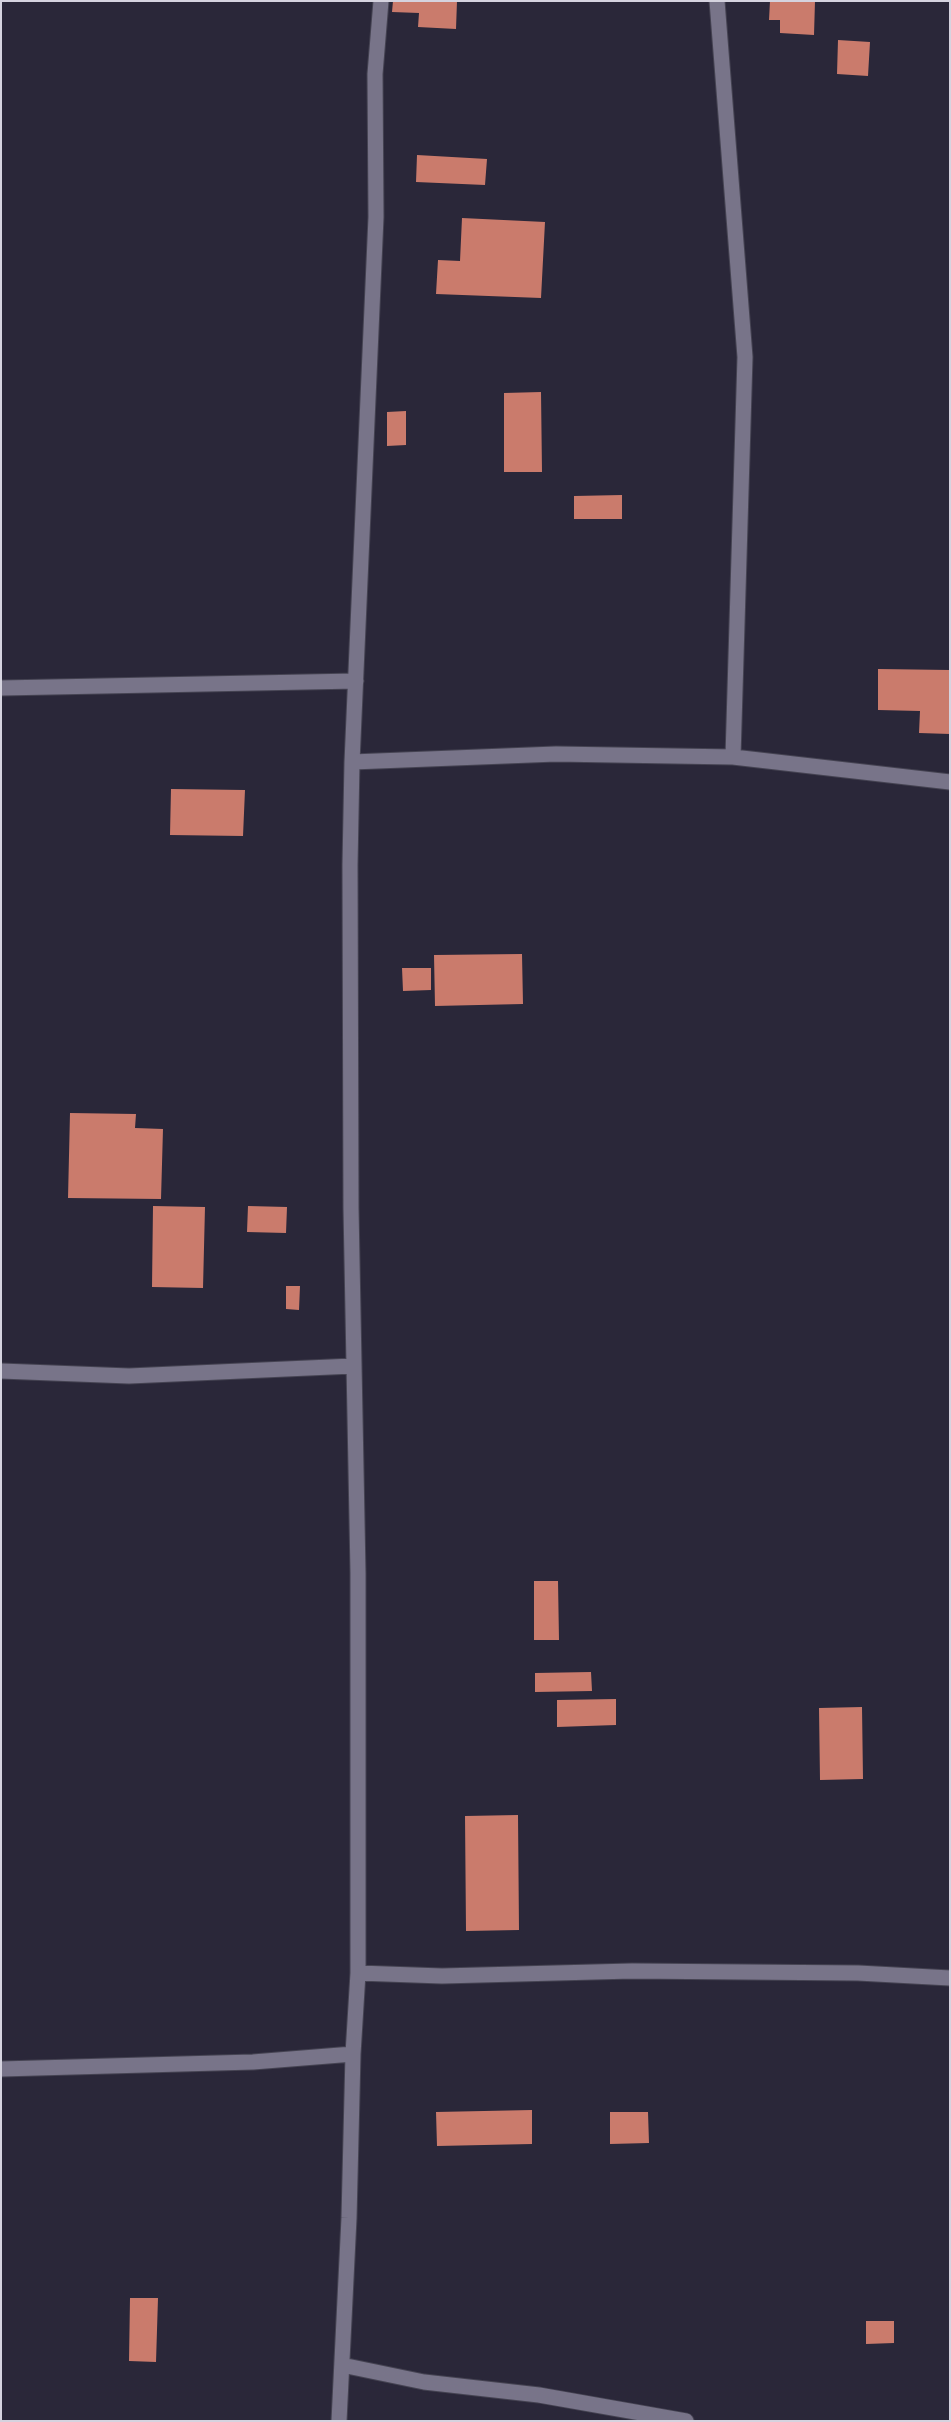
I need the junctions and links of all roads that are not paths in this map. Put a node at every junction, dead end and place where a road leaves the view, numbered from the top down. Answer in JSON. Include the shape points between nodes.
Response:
{"nodes":[{"id":1,"x":381,"y":1,"type":"edge"},
{"id":2,"x":717,"y":1,"type":"edge"},
{"id":3,"x":356,"y":682,"type":"junction"},
{"id":4,"x":1,"y":688,"type":"edge"},
{"id":5,"x":733,"y":757,"type":"junction"},
{"id":6,"x":352,"y":762,"type":"junction"},
{"id":7,"x":950,"y":782,"type":"edge"},
{"id":8,"x":353,"y":1366,"type":"junction"},
{"id":9,"x":1,"y":1371,"type":"edge"},
{"id":10,"x":358,"y":1973,"type":"junction"},
{"id":11,"x":950,"y":1978,"type":"edge"},
{"id":12,"x":353,"y":2054,"type":"junction"},
{"id":13,"x":1,"y":2069,"type":"edge"},
{"id":14,"x":342,"y":2365,"type":"junction"},
{"id":15,"x":339,"y":2421,"type":"edge"},
{"id":16,"x":686,"y":2421,"type":"edge"}],
"edges":[{"from":1,"to":3,"type":"street","via":[[375,74],[376,217]]},
{"from":2,"to":5,"type":"street","via":[[745,358]]},
{"from":3,"to":4,"type":"street"},
{"from":3,"to":6,"type":"street"},
{"from":5,"to":6,"type":"street","via":[[556,754]]},
{"from":5,"to":7,"type":"street"},
{"from":6,"to":8,"type":"street","via":[[350,1159]]},
{"from":8,"to":9,"type":"street","via":[[129,1376]]},
{"from":8,"to":10,"type":"street","via":[[358,1573]]},
{"from":10,"to":11,"type":"street","via":[[442,1976],[632,1971],[858,1973]]},
{"from":10,"to":12,"type":"street"},
{"from":12,"to":13,"type":"street","via":[[253,2062]]},
{"from":12,"to":14,"type":"street"},
{"from":14,"to":15,"type":"street"},
{"from":14,"to":16,"type":"street","via":[[424,2382],[539,2395]]}]}
